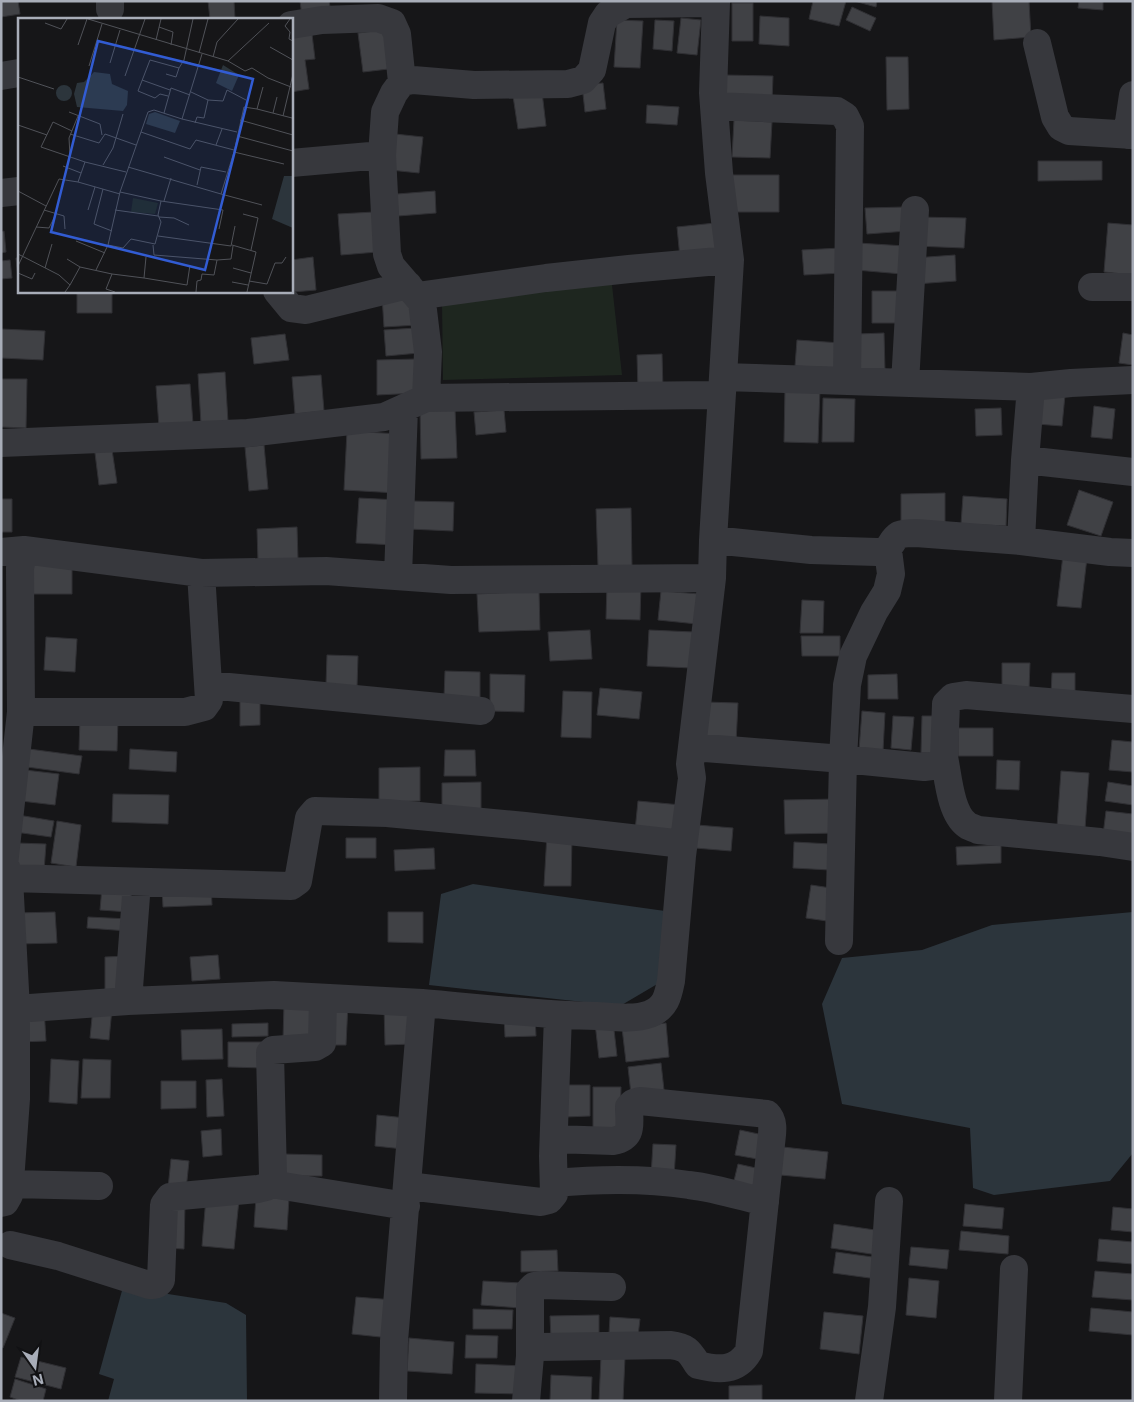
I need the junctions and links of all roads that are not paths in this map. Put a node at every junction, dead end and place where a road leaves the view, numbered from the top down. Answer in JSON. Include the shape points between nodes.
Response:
{"nodes":[{"id":1,"x":716,"y":2,"type":"edge"},
{"id":2,"x":292,"y":25,"type":"edge"},
{"id":3,"x":1037,"y":43,"type":"dead end"},
{"id":4,"x":18,"y":73,"type":"edge"},
{"id":5,"x":1,"y":76,"type":"edge"},
{"id":6,"x":402,"y":82,"type":"junction"},
{"id":7,"x":1133,"y":95,"type":"edge"},
{"id":8,"x":714,"y":106,"type":"junction"},
{"id":9,"x":1130,"y":135,"type":"edge"},
{"id":10,"x":382,"y":155,"type":"junction"},
{"id":11,"x":292,"y":163,"type":"edge"},
{"id":12,"x":18,"y":191,"type":"edge"},
{"id":13,"x":1,"y":193,"type":"edge"},
{"id":14,"x":915,"y":210,"type":"dead end"},
{"id":15,"x":730,"y":260,"type":"junction"},
{"id":16,"x":1092,"y":287,"type":"dead end"},
{"id":17,"x":1133,"y":287,"type":"edge"},
{"id":18,"x":412,"y":291,"type":"junction"},
{"id":19,"x":278,"y":292,"type":"edge"},
{"id":20,"x":1133,"y":380,"type":"edge"},
{"id":21,"x":847,"y":381,"type":"junction"},
{"id":22,"x":905,"y":383,"type":"junction"},
{"id":23,"x":723,"y":385,"type":"junction"},
{"id":24,"x":1031,"y":387,"type":"junction"},
{"id":25,"x":415,"y":403,"type":"junction"},
{"id":26,"x":1,"y":443,"type":"edge"},
{"id":27,"x":1025,"y":460,"type":"junction"},
{"id":28,"x":1133,"y":472,"type":"edge"},
{"id":29,"x":712,"y":540,"type":"junction"},
{"id":30,"x":1021,"y":541,"type":"junction"},
{"id":31,"x":888,"y":550,"type":"junction"},
{"id":32,"x":13,"y":551,"type":"edge"},
{"id":33,"x":1133,"y":553,"type":"edge"},
{"id":34,"x":201,"y":573,"type":"junction"},
{"id":35,"x":398,"y":576,"type":"junction"},
{"id":36,"x":712,"y":578,"type":"junction"},
{"id":37,"x":208,"y":686,"type":"junction"},
{"id":38,"x":1133,"y":708,"type":"edge"},
{"id":39,"x":481,"y":711,"type":"dead end"},
{"id":40,"x":21,"y":712,"type":"junction"},
{"id":41,"x":692,"y":747,"type":"junction"},
{"id":42,"x":944,"y":757,"type":"junction"},
{"id":43,"x":843,"y":759,"type":"junction"},
{"id":44,"x":683,"y":844,"type":"junction"},
{"id":45,"x":1133,"y":847,"type":"edge"},
{"id":46,"x":5,"y":869,"type":"edge"},
{"id":47,"x":138,"y":883,"type":"junction"},
{"id":48,"x":839,"y":941,"type":"dead end"},
{"id":49,"x":10,"y":991,"type":"edge"},
{"id":50,"x":323,"y":998,"type":"junction"},
{"id":51,"x":128,"y":1001,"type":"junction"},
{"id":52,"x":422,"y":1004,"type":"junction"},
{"id":53,"x":558,"y":1015,"type":"junction"},
{"id":54,"x":8,"y":1099,"type":"edge"},
{"id":55,"x":554,"y":1139,"type":"junction"},
{"id":56,"x":554,"y":1183,"type":"junction"},
{"id":57,"x":271,"y":1184,"type":"junction"},
{"id":58,"x":98,"y":1186,"type":"dead end"},
{"id":59,"x":6,"y":1193,"type":"edge"},
{"id":60,"x":407,"y":1196,"type":"junction"},
{"id":61,"x":889,"y":1201,"type":"dead end"},
{"id":62,"x":765,"y":1202,"type":"junction"},
{"id":63,"x":10,"y":1244,"type":"dead end"},
{"id":64,"x":1014,"y":1269,"type":"dead end"},
{"id":65,"x":612,"y":1287,"type":"dead end"},
{"id":66,"x":530,"y":1356,"type":"junction"},
{"id":67,"x":394,"y":1401,"type":"edge"},
{"id":68,"x":526,"y":1401,"type":"edge"},
{"id":69,"x":869,"y":1401,"type":"edge"},
{"id":70,"x":1008,"y":1401,"type":"edge"}],
"edges":[{"from":1,"to":6,"type":"street","via":[[626,4],[608,14],[602,23],[592,70],[583,80],[568,84],[474,86],[413,80]]},
{"from":1,"to":8,"type":"street"},
{"from":2,"to":6,"type":"street","via":[[378,18],[392,23],[397,34]]},
{"from":3,"to":9,"type":"street","via":[[1055,117],[1061,126],[1069,131]]},
{"from":4,"to":5,"type":"street"},
{"from":6,"to":10,"type":"street","via":[[385,112]]},
{"from":7,"to":9,"type":"street"},
{"from":8,"to":15,"type":"street"},
{"from":8,"to":21,"type":"street","via":[[837,111],[845,116],[850,126]]},
{"from":10,"to":11,"type":"street"},
{"from":10,"to":18,"type":"street","via":[[387,254],[391,266]]},
{"from":12,"to":13,"type":"street"},
{"from":14,"to":22,"type":"street"},
{"from":15,"to":18,"type":"street"},
{"from":15,"to":23,"type":"street"},
{"from":16,"to":17,"type":"street"},
{"from":18,"to":19,"type":"street","via":[[306,310],[291,308]]},
{"from":18,"to":25,"type":"street","via":[[422,302],[428,352]]},
{"from":20,"to":24,"type":"street"},
{"from":21,"to":22,"type":"street"},
{"from":21,"to":23,"type":"street"},
{"from":22,"to":24,"type":"street"},
{"from":23,"to":25,"type":"street","via":[[711,394]]},
{"from":23,"to":29,"type":"street"},
{"from":24,"to":27,"type":"street"},
{"from":25,"to":26,"type":"street","via":[[384,417],[248,433]]},
{"from":25,"to":35,"type":"street"},
{"from":27,"to":28,"type":"street"},
{"from":27,"to":30,"type":"street"},
{"from":29,"to":31,"type":"street","via":[[811,550]]},
{"from":29,"to":36,"type":"street"},
{"from":30,"to":31,"type":"street","via":[[916,533],[900,535]]},
{"from":30,"to":33,"type":"street"},
{"from":31,"to":43,"type":"street","via":[[891,574],[887,591],[853,656],[847,685]]},
{"from":32,"to":34,"type":"street"},
{"from":32,"to":40,"type":"street","via":[[20,568]]},
{"from":34,"to":35,"type":"street","via":[[326,571]]},
{"from":34,"to":37,"type":"street"},
{"from":35,"to":36,"type":"street","via":[[451,580]]},
{"from":36,"to":41,"type":"street"},
{"from":37,"to":39,"type":"street"},
{"from":37,"to":40,"type":"street","via":[[207,704],[185,712]]},
{"from":38,"to":42,"type":"street","via":[[966,695],[953,697],[946,704]]},
{"from":40,"to":46,"type":"street"},
{"from":41,"to":43,"type":"street"},
{"from":41,"to":44,"type":"street","via":[[692,778]]},
{"from":42,"to":43,"type":"street","via":[[938,765],[924,767]]},
{"from":42,"to":45,"type":"street","via":[[953,802],[966,825],[978,830]]},
{"from":43,"to":48,"type":"street"},
{"from":44,"to":47,"type":"street","via":[[387,813],[315,811],[309,818],[298,881],[294,885]]},
{"from":44,"to":53,"type":"street","via":[[671,981],[662,1006],[643,1016]]},
{"from":46,"to":47,"type":"street"},
{"from":46,"to":49,"type":"street"},
{"from":47,"to":51,"type":"street"},
{"from":49,"to":51,"type":"street"},
{"from":49,"to":54,"type":"street"},
{"from":50,"to":51,"type":"street","via":[[274,995]]},
{"from":50,"to":52,"type":"street"},
{"from":50,"to":57,"type":"street","via":[[322,1043],[315,1047],[273,1050],[270,1053]]},
{"from":52,"to":53,"type":"street"},
{"from":52,"to":60,"type":"street"},
{"from":53,"to":55,"type":"street"},
{"from":54,"to":59,"type":"street"},
{"from":55,"to":56,"type":"street"},
{"from":55,"to":62,"type":"street","via":[[619,1140],[628,1131],[629,1107],[640,1101],[767,1114],[772,1125]]},
{"from":56,"to":60,"type":"street","via":[[554,1194],[541,1202]]},
{"from":56,"to":62,"type":"street","via":[[594,1179],[644,1180],[691,1185]]},
{"from":57,"to":60,"type":"street"},
{"from":57,"to":63,"type":"street","via":[[258,1189],[170,1196],[164,1205],[161,1280],[154,1286]]},
{"from":58,"to":59,"type":"street"},
{"from":60,"to":67,"type":"street","via":[[394,1341]]},
{"from":61,"to":69,"type":"street","via":[[882,1307]]},
{"from":62,"to":66,"type":"street","via":[[749,1351],[735,1366],[716,1369],[698,1365],[689,1351],[670,1345],[540,1347]]},
{"from":64,"to":70,"type":"street"},
{"from":65,"to":66,"type":"street","via":[[534,1286],[530,1290]]},
{"from":66,"to":68,"type":"street"}]}
